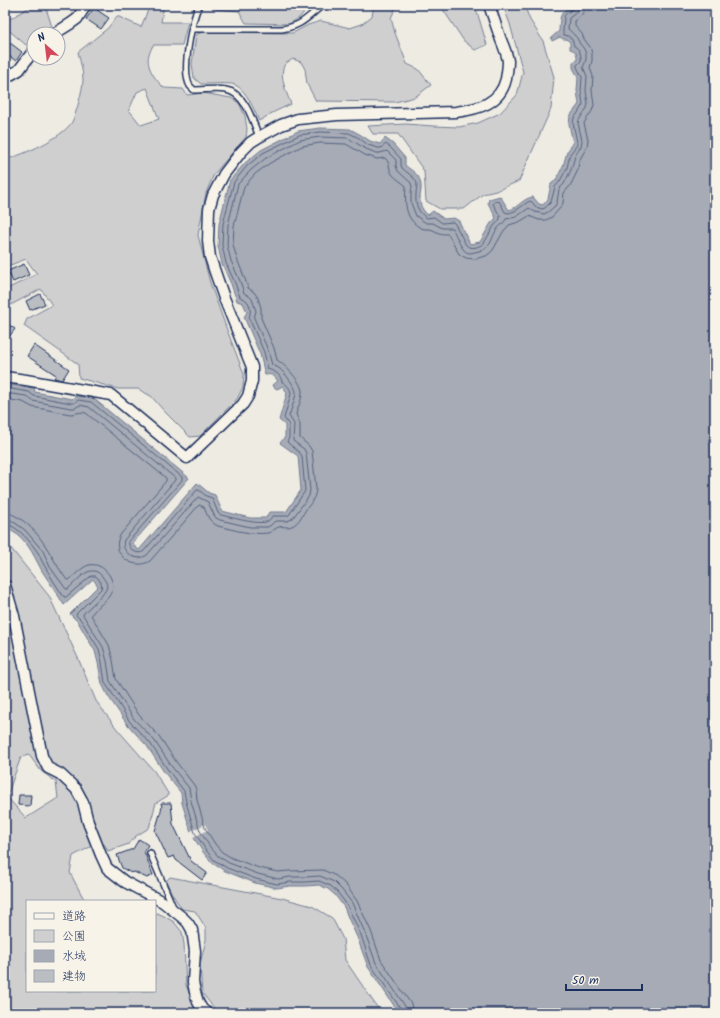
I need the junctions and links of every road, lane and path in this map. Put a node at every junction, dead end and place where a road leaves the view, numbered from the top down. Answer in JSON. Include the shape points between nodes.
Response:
{"nodes":[{"id":1,"x":86,"y":5,"type":"edge"},
{"id":2,"x":199,"y":5,"type":"edge"},
{"id":3,"x":489,"y":5,"type":"edge"},
{"id":4,"x":318,"y":9,"type":"dead end"},
{"id":5,"x":66,"y":26,"type":"edge"},
{"id":6,"x":192,"y":29,"type":"junction"},
{"id":7,"x":26,"y":61,"type":"edge"},
{"id":8,"x":5,"y":78,"type":"edge"},
{"id":9,"x":259,"y":137,"type":"junction"},
{"id":10,"x":5,"y":377,"type":"edge"},
{"id":11,"x":5,"y":585,"type":"edge"},
{"id":12,"x":150,"y":853,"type":"dead end"},
{"id":13,"x":174,"y":910,"type":"junction"},
{"id":14,"x":206,"y":1013,"type":"edge"}],
"edges":[{"from":1,"to":5,"type":"street","via":[[77,19]]},
{"from":2,"to":6,"type":"lane"},
{"from":3,"to":9,"type":"street","via":[[508,60],[508,72],[501,92],[482,106],[456,112],[337,115],[298,119]]},
{"from":4,"to":6,"type":"lane","via":[[294,27],[282,29]]},
{"from":6,"to":9,"type":"lane","via":[[187,61],[190,86],[194,90],[226,90],[236,94],[250,113]]},
{"from":7,"to":8,"type":"street","via":[[19,70]]},
{"from":9,"to":10,"type":"street","via":[[232,162],[213,195],[209,209],[208,241],[210,257],[224,298],[252,367],[252,380],[243,404],[187,458],[110,395]]},
{"from":11,"to":13,"type":"street","via":[[14,616],[42,756],[48,768],[60,774],[76,789],[107,868],[125,882]]},
{"from":12,"to":13,"type":"lane"},
{"from":13,"to":14,"type":"street","via":[[192,930],[195,951],[193,982],[198,1002]]}]}
